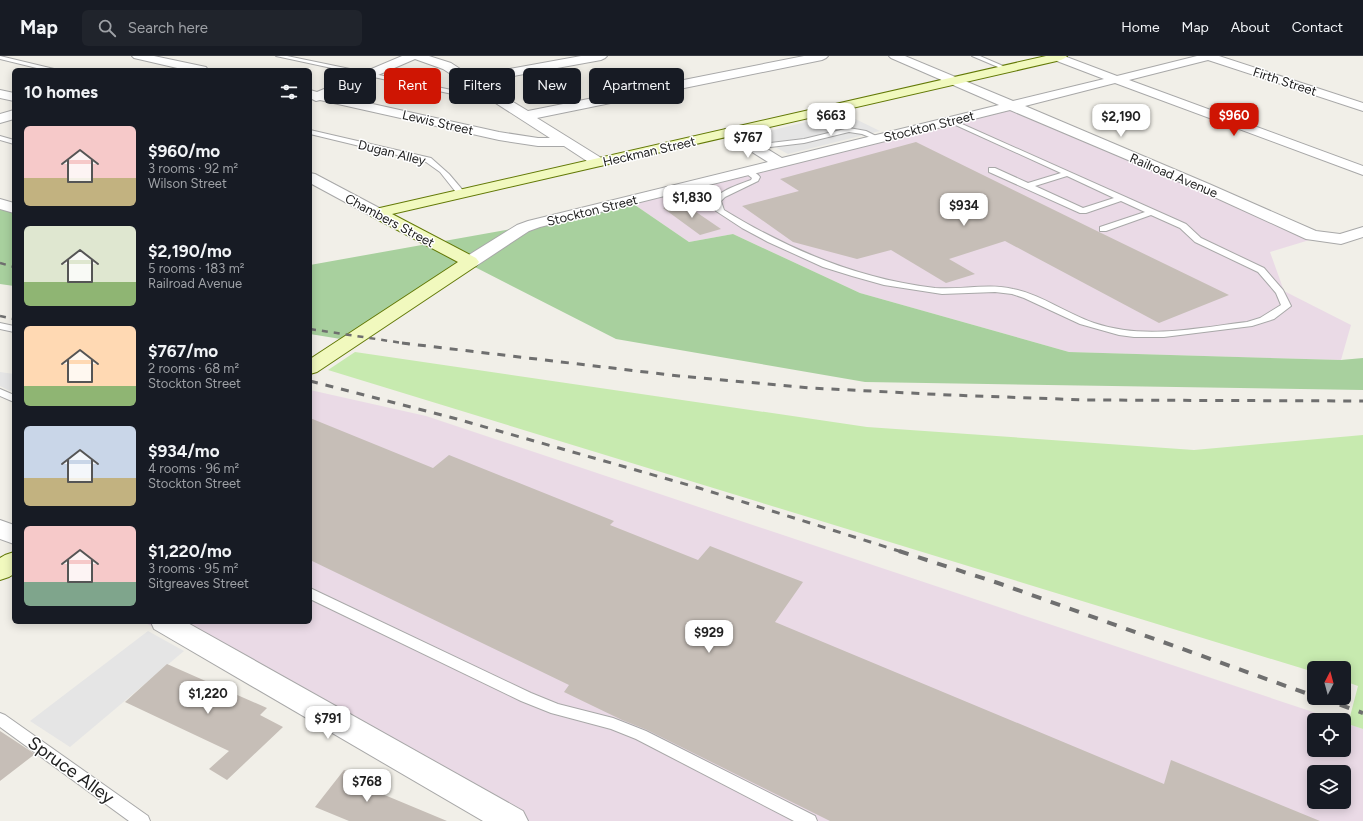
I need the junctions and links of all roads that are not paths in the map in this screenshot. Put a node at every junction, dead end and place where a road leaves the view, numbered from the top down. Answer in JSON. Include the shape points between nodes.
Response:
{"nodes":[{"id":1,"x":138,"y":56,"type":"edge"},
{"id":2,"x":178,"y":56,"type":"edge"},
{"id":3,"x":280,"y":56,"type":"edge"},
{"id":4,"x":412,"y":56,"type":"edge"},
{"id":5,"x":417,"y":56,"type":"edge"},
{"id":6,"x":539,"y":56,"type":"edge"},
{"id":7,"x":601,"y":56,"type":"edge"},
{"id":8,"x":822,"y":56,"type":"edge"},
{"id":9,"x":895,"y":56,"type":"edge"},
{"id":10,"x":975,"y":56,"type":"edge"},
{"id":11,"x":1057,"y":56,"type":"edge"},
{"id":12,"x":1209,"y":56,"type":"edge"},
{"id":13,"x":0,"y":57,"type":"edge"},
{"id":14,"x":163,"y":61,"type":"junction"},
{"id":15,"x":552,"y":65,"type":"junction"},
{"id":16,"x":44,"y":68,"type":"edge"},
{"id":17,"x":145,"y":68,"type":"dead end"},
{"id":18,"x":193,"y":68,"type":"edge"},
{"id":19,"x":336,"y":68,"type":"edge"},
{"id":20,"x":450,"y":68,"type":"edge"},
{"id":21,"x":1006,"y":69,"type":"junction"},
{"id":22,"x":376,"y":72,"type":"edge"},
{"id":23,"x":515,"y":72,"type":"edge"},
{"id":24,"x":376,"y":77,"type":"edge"},
{"id":25,"x":1115,"y":80,"type":"junction"},
{"id":26,"x":954,"y":81,"type":"junction"},
{"id":27,"x":324,"y":92,"type":"edge"},
{"id":28,"x":449,"y":92,"type":"edge"},
{"id":29,"x":0,"y":94,"type":"edge"},
{"id":30,"x":313,"y":96,"type":"edge"},
{"id":31,"x":12,"y":97,"type":"edge"},
{"id":32,"x":507,"y":104,"type":"edge"},
{"id":33,"x":1011,"y":106,"type":"junction"},
{"id":34,"x":1363,"y":107,"type":"edge"},
{"id":35,"x":12,"y":115,"type":"edge"},
{"id":36,"x":526,"y":116,"type":"junction"},
{"id":37,"x":0,"y":119,"type":"edge"},
{"id":38,"x":951,"y":121,"type":"junction"},
{"id":39,"x":312,"y":132,"type":"edge"},
{"id":40,"x":730,"y":132,"type":"junction"},
{"id":41,"x":0,"y":138,"type":"edge"},
{"id":42,"x":879,"y":139,"type":"junction"},
{"id":43,"x":12,"y":141,"type":"edge"},
{"id":44,"x":567,"y":142,"type":"junction"},
{"id":45,"x":754,"y":147,"type":"junction"},
{"id":46,"x":598,"y":162,"type":"junction"},
{"id":47,"x":780,"y":163,"type":"junction"},
{"id":48,"x":992,"y":170,"type":"dead end"},
{"id":49,"x":747,"y":171,"type":"junction"},
{"id":50,"x":1363,"y":171,"type":"edge"},
{"id":51,"x":1067,"y":174,"type":"junction"},
{"id":52,"x":313,"y":181,"type":"edge"},
{"id":53,"x":1028,"y":186,"type":"junction"},
{"id":54,"x":462,"y":194,"type":"junction"},
{"id":55,"x":1121,"y":198,"type":"junction"},
{"id":56,"x":0,"y":204,"type":"edge"},
{"id":57,"x":12,"y":207,"type":"edge"},
{"id":58,"x":1151,"y":212,"type":"junction"},
{"id":59,"x":377,"y":213,"type":"junction"},
{"id":60,"x":1103,"y":229,"type":"dead end"},
{"id":61,"x":1363,"y":232,"type":"edge"},
{"id":62,"x":470,"y":262,"type":"junction"},
{"id":63,"x":0,"y":326,"type":"edge"},
{"id":64,"x":12,"y":329,"type":"edge"},
{"id":65,"x":312,"y":367,"type":"edge"},
{"id":66,"x":0,"y":392,"type":"edge"},
{"id":67,"x":12,"y":398,"type":"edge"},
{"id":68,"x":0,"y":528,"type":"edge"},
{"id":69,"x":12,"y":535,"type":"edge"},
{"id":70,"x":12,"y":562,"type":"edge"},
{"id":71,"x":0,"y":571,"type":"edge"},
{"id":72,"x":312,"y":594,"type":"edge"},
{"id":73,"x":167,"y":624,"type":"edge"},
{"id":74,"x":0,"y":719,"type":"edge"},
{"id":75,"x":142,"y":821,"type":"edge"},
{"id":76,"x":512,"y":821,"type":"edge"},
{"id":77,"x":809,"y":821,"type":"edge"}],
"edges":[{"from":1,"to":14,"type":"street"},
{"from":2,"to":14,"type":"street"},
{"from":3,"to":19,"type":"lane"},
{"from":4,"to":22,"type":"street"},
{"from":5,"to":20,"type":"street"},
{"from":6,"to":15,"type":"street"},
{"from":7,"to":15,"type":"street"},
{"from":8,"to":36,"type":"street"},
{"from":9,"to":26,"type":"street","name":"Railroad Avenue"},
{"from":10,"to":21,"type":"lane"},
{"from":11,"to":21,"type":"street","name":"Heckman Street"},
{"from":11,"to":25,"type":"street"},
{"from":12,"to":25,"type":"street","name":"Stockton Street"},
{"from":12,"to":34,"type":"street","name":"Firth Street"},
{"from":13,"to":16,"type":"lane"},
{"from":14,"to":17,"type":"street"},
{"from":14,"to":18,"type":"street"},
{"from":15,"to":23,"type":"street"},
{"from":21,"to":26,"type":"street","name":"Heckman Street"},
{"from":24,"to":28,"type":"lane"},
{"from":25,"to":33,"type":"street","name":"Stockton Street"},
{"from":25,"to":50,"type":"street"},
{"from":26,"to":33,"type":"street","name":"Railroad Avenue"},
{"from":26,"to":40,"type":"street","name":"Heckman Street"},
{"from":27,"to":30,"type":"street"},
{"from":29,"to":31,"type":"street"},
{"from":30,"to":44,"type":"street","name":"Lewis Street","via":[[506,137],[538,142]]},
{"from":32,"to":36,"type":"street"},
{"from":33,"to":38,"type":"street","name":"Stockton Street"},
{"from":33,"to":61,"type":"street","name":"Railroad Avenue","via":[[1312,235],[1335,239]]},
{"from":35,"to":37,"type":"street"},
{"from":36,"to":44,"type":"street"},
{"from":38,"to":42,"type":"street","name":"Stockton Street"},
{"from":38,"to":51,"type":"lane"},
{"from":39,"to":54,"type":"lane","name":"Dugan Alley","via":[[428,160],[448,177]]},
{"from":40,"to":45,"type":"street"},
{"from":40,"to":46,"type":"street","name":"Heckman Street"},
{"from":41,"to":43,"type":"lane"},
{"from":42,"to":45,"type":"lane","via":[[864,132],[849,130],[804,141]]},
{"from":42,"to":47,"type":"street","name":"Stockton Street"},
{"from":44,"to":46,"type":"street"},
{"from":45,"to":47,"type":"street"},
{"from":46,"to":54,"type":"street","name":"Heckman Street"},
{"from":47,"to":49,"type":"street","name":"Stockton Street"},
{"from":48,"to":53,"type":"lane"},
{"from":49,"to":58,"type":"lane","via":[[756,177],[754,181],[722,195],[717,202],[720,211],[797,254],[899,285],[942,291],[1011,291],[1029,295],[1051,308],[1104,330],[1133,335],[1164,335],[1249,324],[1268,319],[1286,306],[1280,292],[1261,270],[1198,240],[1183,226]]},
{"from":49,"to":62,"type":"street","name":"Stockton Street","via":[[534,224],[523,228]]},
{"from":51,"to":53,"type":"lane"},
{"from":51,"to":55,"type":"lane"},
{"from":52,"to":59,"type":"street","name":"Chambers Street"},
{"from":53,"to":55,"type":"lane","via":[[1083,211]]},
{"from":54,"to":59,"type":"street","name":"Heckman Street"},
{"from":55,"to":58,"type":"lane"},
{"from":56,"to":57,"type":"street"},
{"from":58,"to":60,"type":"lane"},
{"from":59,"to":62,"type":"street","name":"Chambers Street"},
{"from":62,"to":65,"type":"street","name":"Stockton Street"},
{"from":63,"to":64,"type":"lane"},
{"from":66,"to":67,"type":"lane"},
{"from":68,"to":69,"type":"street"},
{"from":70,"to":71,"type":"street"},
{"from":72,"to":77,"type":"lane","via":[[526,697],[641,735]]},
{"from":73,"to":76,"type":"street"},
{"from":74,"to":75,"type":"lane","name":"Spruce Alley"}]}
